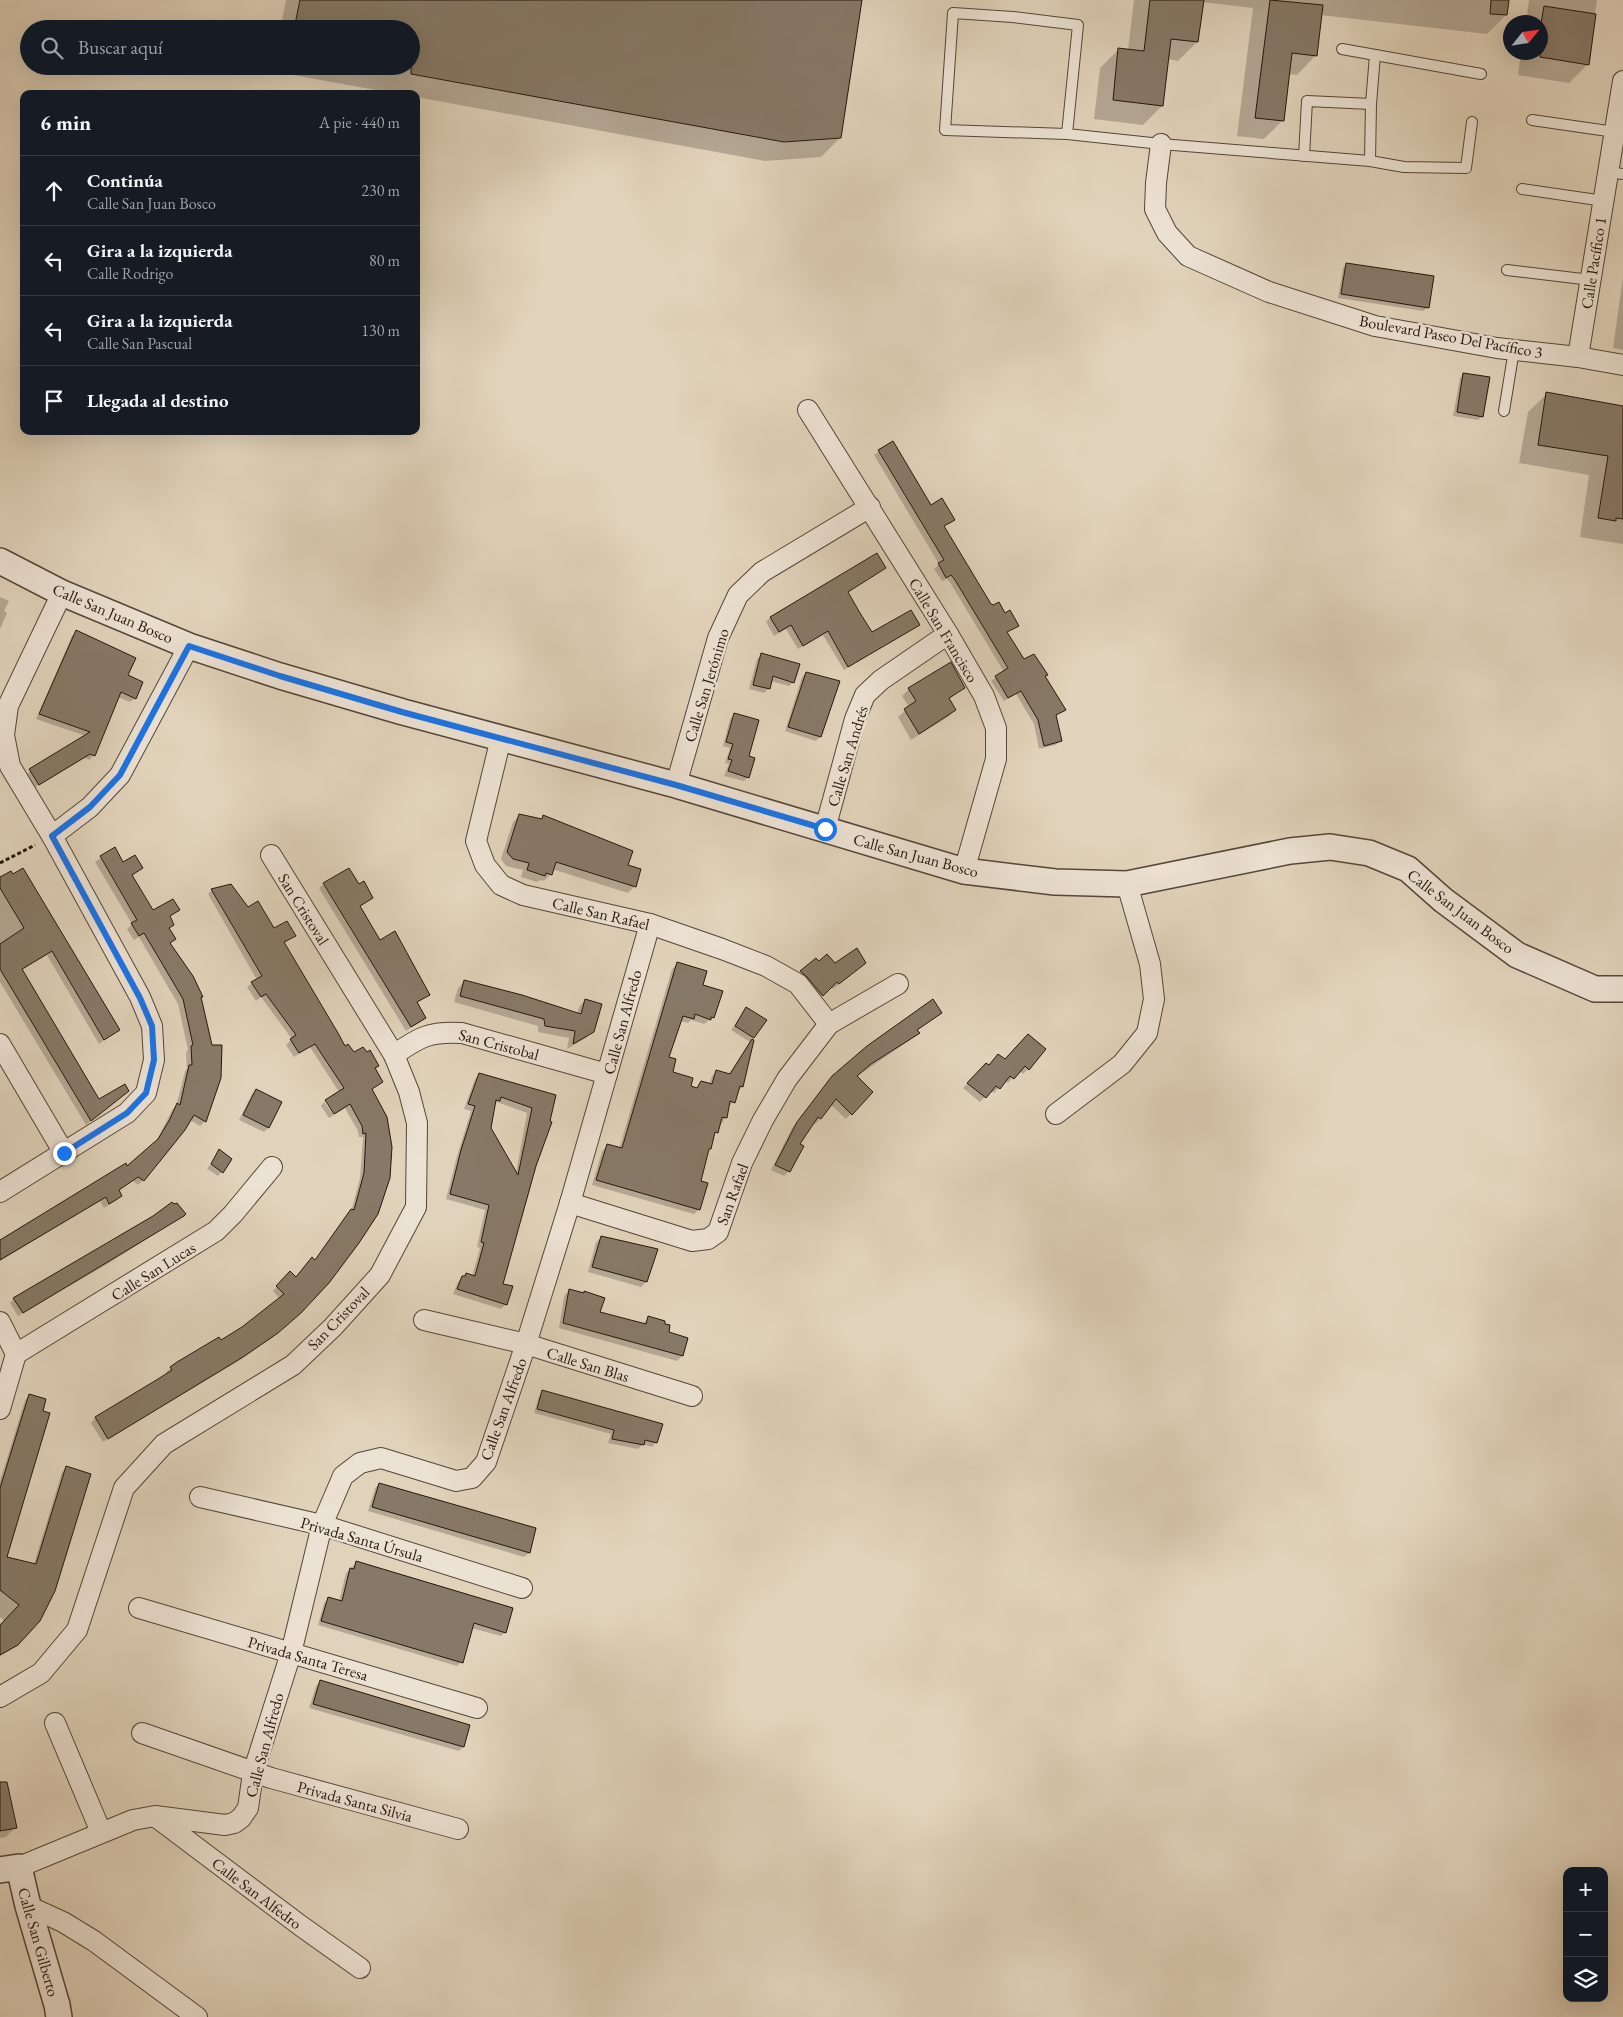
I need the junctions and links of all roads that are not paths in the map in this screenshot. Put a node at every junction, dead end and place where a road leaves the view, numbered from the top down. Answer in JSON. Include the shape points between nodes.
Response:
{"nodes":[{"id":1,"x":1342,"y":48,"type":"dead end"},
{"id":2,"x":1374,"y":55,"type":"junction"},
{"id":3,"x":1481,"y":74,"type":"dead end"},
{"id":4,"x":1623,"y":81,"type":"edge"},
{"id":5,"x":1371,"y":104,"type":"junction"},
{"id":6,"x":1532,"y":120,"type":"dead end"},
{"id":7,"x":1472,"y":122,"type":"dead end"},
{"id":8,"x":1614,"y":132,"type":"junction"},
{"id":9,"x":1067,"y":134,"type":"junction"},
{"id":10,"x":1161,"y":144,"type":"junction"},
{"id":11,"x":1304,"y":156,"type":"junction"},
{"id":12,"x":1370,"y":161,"type":"junction"},
{"id":13,"x":1616,"y":173,"type":"edge"},
{"id":14,"x":1522,"y":189,"type":"dead end"},
{"id":15,"x":1604,"y":201,"type":"junction"},
{"id":16,"x":1507,"y":270,"type":"dead end"},
{"id":17,"x":1590,"y":280,"type":"junction"},
{"id":18,"x":1514,"y":350,"type":"junction"},
{"id":19,"x":1578,"y":357,"type":"junction"},
{"id":20,"x":1623,"y":365,"type":"edge"},
{"id":21,"x":808,"y":410,"type":"dead end"},
{"id":22,"x":1504,"y":411,"type":"dead end"},
{"id":23,"x":870,"y":507,"type":"junction"},
{"id":24,"x":0,"y":562,"type":"edge"},
{"id":25,"x":62,"y":593,"type":"junction"},
{"id":26,"x":948,"y":634,"type":"junction"},
{"id":27,"x":189,"y":646,"type":"junction"},
{"id":28,"x":501,"y":738,"type":"junction"},
{"id":29,"x":676,"y":785,"type":"junction"},
{"id":30,"x":825,"y":829,"type":"junction"},
{"id":31,"x":52,"y":836,"type":"junction"},
{"id":32,"x":271,"y":855,"type":"dead end"},
{"id":33,"x":964,"y":871,"type":"junction"},
{"id":34,"x":1127,"y":884,"type":"junction"},
{"id":35,"x":650,"y":924,"type":"junction"},
{"id":36,"x":898,"y":984,"type":"dead end"},
{"id":37,"x":1623,"y":989,"type":"edge"},
{"id":38,"x":828,"y":1024,"type":"junction"},
{"id":39,"x":0,"y":1044,"type":"edge"},
{"id":40,"x":394,"y":1055,"type":"junction"},
{"id":41,"x":607,"y":1074,"type":"junction"},
{"id":42,"x":1056,"y":1114,"type":"dead end"},
{"id":43,"x":64,"y":1153,"type":"junction"},
{"id":44,"x":272,"y":1166,"type":"dead end"},
{"id":45,"x":0,"y":1192,"type":"edge"},
{"id":46,"x":570,"y":1203,"type":"junction"},
{"id":47,"x":424,"y":1320,"type":"dead end"},
{"id":48,"x":0,"y":1322,"type":"edge"},
{"id":49,"x":526,"y":1344,"type":"junction"},
{"id":50,"x":16,"y":1354,"type":"junction"},
{"id":51,"x":692,"y":1396,"type":"dead end"},
{"id":52,"x":0,"y":1409,"type":"edge"},
{"id":53,"x":200,"y":1497,"type":"dead end"},
{"id":54,"x":322,"y":1525,"type":"junction"},
{"id":55,"x":522,"y":1588,"type":"dead end"},
{"id":56,"x":139,"y":1608,"type":"dead end"},
{"id":57,"x":290,"y":1652,"type":"junction"},
{"id":58,"x":0,"y":1697,"type":"edge"},
{"id":59,"x":478,"y":1708,"type":"dead end"},
{"id":60,"x":55,"y":1723,"type":"dead end"},
{"id":61,"x":142,"y":1733,"type":"dead end"},
{"id":62,"x":253,"y":1773,"type":"junction"},
{"id":63,"x":155,"y":1816,"type":"junction"},
{"id":64,"x":458,"y":1829,"type":"dead end"},
{"id":65,"x":101,"y":1832,"type":"junction"},
{"id":66,"x":9,"y":1868,"type":"edge"},
{"id":67,"x":28,"y":1906,"type":"junction"},
{"id":68,"x":360,"y":1968,"type":"dead end"},
{"id":69,"x":59,"y":2017,"type":"edge"},
{"id":70,"x":197,"y":2017,"type":"edge"}],
"edges":[{"from":1,"to":2,"type":"lane"},
{"from":2,"to":3,"type":"lane"},
{"from":2,"to":5,"type":"lane"},
{"from":4,"to":8,"type":"street","name":"Calle Pacífico 1"},
{"from":5,"to":11,"type":"lane","via":[[1307,101]]},
{"from":5,"to":12,"type":"lane"},
{"from":6,"to":8,"type":"lane"},
{"from":7,"to":12,"type":"lane","via":[[1466,168],[1404,167]]},
{"from":8,"to":13,"type":"street","name":"Calle Pacífico 1"},
{"from":9,"to":9,"type":"lane","via":[[945,130],[953,12],[1078,25]]},
{"from":9,"to":10,"type":"lane"},
{"from":10,"to":11,"type":"lane"},
{"from":10,"to":18,"type":"street","name":"Boulevard Paseo Del Pacífico 3","via":[[1155,209],[1167,233],[1188,256],[1269,292],[1375,326]]},
{"from":11,"to":12,"type":"lane"},
{"from":13,"to":15,"type":"street","name":"Calle Pacífico 1"},
{"from":14,"to":15,"type":"lane"},
{"from":15,"to":17,"type":"street","name":"Calle Pacífico 1"},
{"from":16,"to":17,"type":"lane"},
{"from":17,"to":19,"type":"street","name":"Calle Pacífico 1"},
{"from":18,"to":19,"type":"street","name":"Boulevard Paseo Del Pacífico 3"},
{"from":18,"to":22,"type":"lane"},
{"from":19,"to":20,"type":"street","name":"Boulevard Paseo Del Pacífico 3"},
{"from":21,"to":23,"type":"street","name":"Calle San Francisco"},
{"from":23,"to":26,"type":"street","name":"Calle San Francisco"},
{"from":23,"to":29,"type":"street","name":"Calle San Jerónimo","via":[[762,572],[738,595],[718,638]]},
{"from":24,"to":25,"type":"street","name":"Calle San Juan Bosco"},
{"from":25,"to":27,"type":"street","name":"Calle San Juan Bosco"},
{"from":25,"to":31,"type":"street","via":[[8,706],[4,735],[10,766]]},
{"from":26,"to":30,"type":"street","name":"Calle San Andrés","via":[[881,680],[865,696]]},
{"from":26,"to":33,"type":"street","name":"Calle San Francisco","via":[[984,696],[996,728],[996,759]]},
{"from":27,"to":28,"type":"street","name":"Calle San Juan Bosco","via":[[280,676]]},
{"from":27,"to":31,"type":"street","via":[[120,775],[90,807]]},
{"from":28,"to":29,"type":"street","name":"Calle San Juan Bosco"},
{"from":28,"to":35,"type":"street","name":"Calle San Rafael","via":[[476,841],[485,865],[501,885],[523,895]]},
{"from":29,"to":30,"type":"street","name":"Calle San Juan Bosco"},
{"from":30,"to":33,"type":"street","name":"Calle San Juan Bosco"},
{"from":31,"to":43,"type":"street","via":[[140,998],[152,1026],[154,1060],[146,1093],[127,1113]]},
{"from":32,"to":40,"type":"street","name":"San Cristoval"},
{"from":33,"to":34,"type":"street","name":"Calle San Juan Bosco","via":[[1055,882]]},
{"from":34,"to":37,"type":"street","name":"Calle San Juan Bosco","via":[[1290,851],[1330,847],[1369,852],[1408,869],[1443,900],[1517,955],[1596,989]]},
{"from":34,"to":42,"type":"street","via":[[1150,964],[1154,999],[1147,1033],[1122,1064]]},
{"from":35,"to":38,"type":"street","name":"Calle San Rafael","via":[[766,966],[798,984]]},
{"from":35,"to":41,"type":"street","name":"Calle San Alfredo"},
{"from":36,"to":38,"type":"street"},
{"from":38,"to":46,"type":"street","name":"San Rafael","via":[[787,1079],[764,1120],[742,1163],[718,1232],[708,1240],[692,1241]]},
{"from":39,"to":43,"type":"street"},
{"from":40,"to":41,"type":"street","name":"San Cristobal","via":[[417,1039],[442,1032],[462,1033]]},
{"from":40,"to":58,"type":"street","name":"San Cristoval","via":[[417,1123],[416,1207],[380,1275],[293,1365],[164,1444],[124,1488],[77,1630],[41,1673]]},
{"from":41,"to":46,"type":"street","name":"Calle San Alfredo"},
{"from":43,"to":45,"type":"street"},
{"from":44,"to":50,"type":"street","name":"Calle San Lucas","via":[[216,1231]]},
{"from":46,"to":49,"type":"street","name":"Calle San Alfredo"},
{"from":47,"to":49,"type":"street","name":"Calle San Blas"},
{"from":48,"to":50,"type":"street"},
{"from":49,"to":51,"type":"street","name":"Calle San Blas"},
{"from":49,"to":54,"type":"street","name":"Calle San Alfredo","via":[[486,1462],[472,1478],[456,1481],[381,1458],[360,1463],[343,1476]]},
{"from":50,"to":52,"type":"street"},
{"from":53,"to":54,"type":"street","name":"Privada Santa Úrsula"},
{"from":54,"to":55,"type":"street","name":"Privada Santa Úrsula"},
{"from":54,"to":57,"type":"street","name":"Calle San Alfredo"},
{"from":56,"to":57,"type":"street","name":"Privada Santa Teresa"},
{"from":57,"to":59,"type":"street","name":"Privada Santa Teresa"},
{"from":57,"to":62,"type":"street","name":"Calle San Alfredo"},
{"from":60,"to":65,"type":"street"},
{"from":61,"to":62,"type":"street","name":"Privada Santa Silvia"},
{"from":62,"to":63,"type":"street","name":"Calle San Alfredo","via":[[248,1808],[234,1823],[215,1825]]},
{"from":62,"to":64,"type":"street","name":"Privada Santa Silvia"},
{"from":63,"to":65,"type":"street","name":"Calle San Alfredo"},
{"from":63,"to":68,"type":"street","name":"Calle San Alfedro"},
{"from":65,"to":66,"type":"street","name":"Calle San Alfredo"},
{"from":66,"to":67,"type":"street","name":"Calle San Gilberto"},
{"from":67,"to":69,"type":"street","name":"Calle San Gilberto"},
{"from":67,"to":70,"type":"street","via":[[94,1941]]}]}
